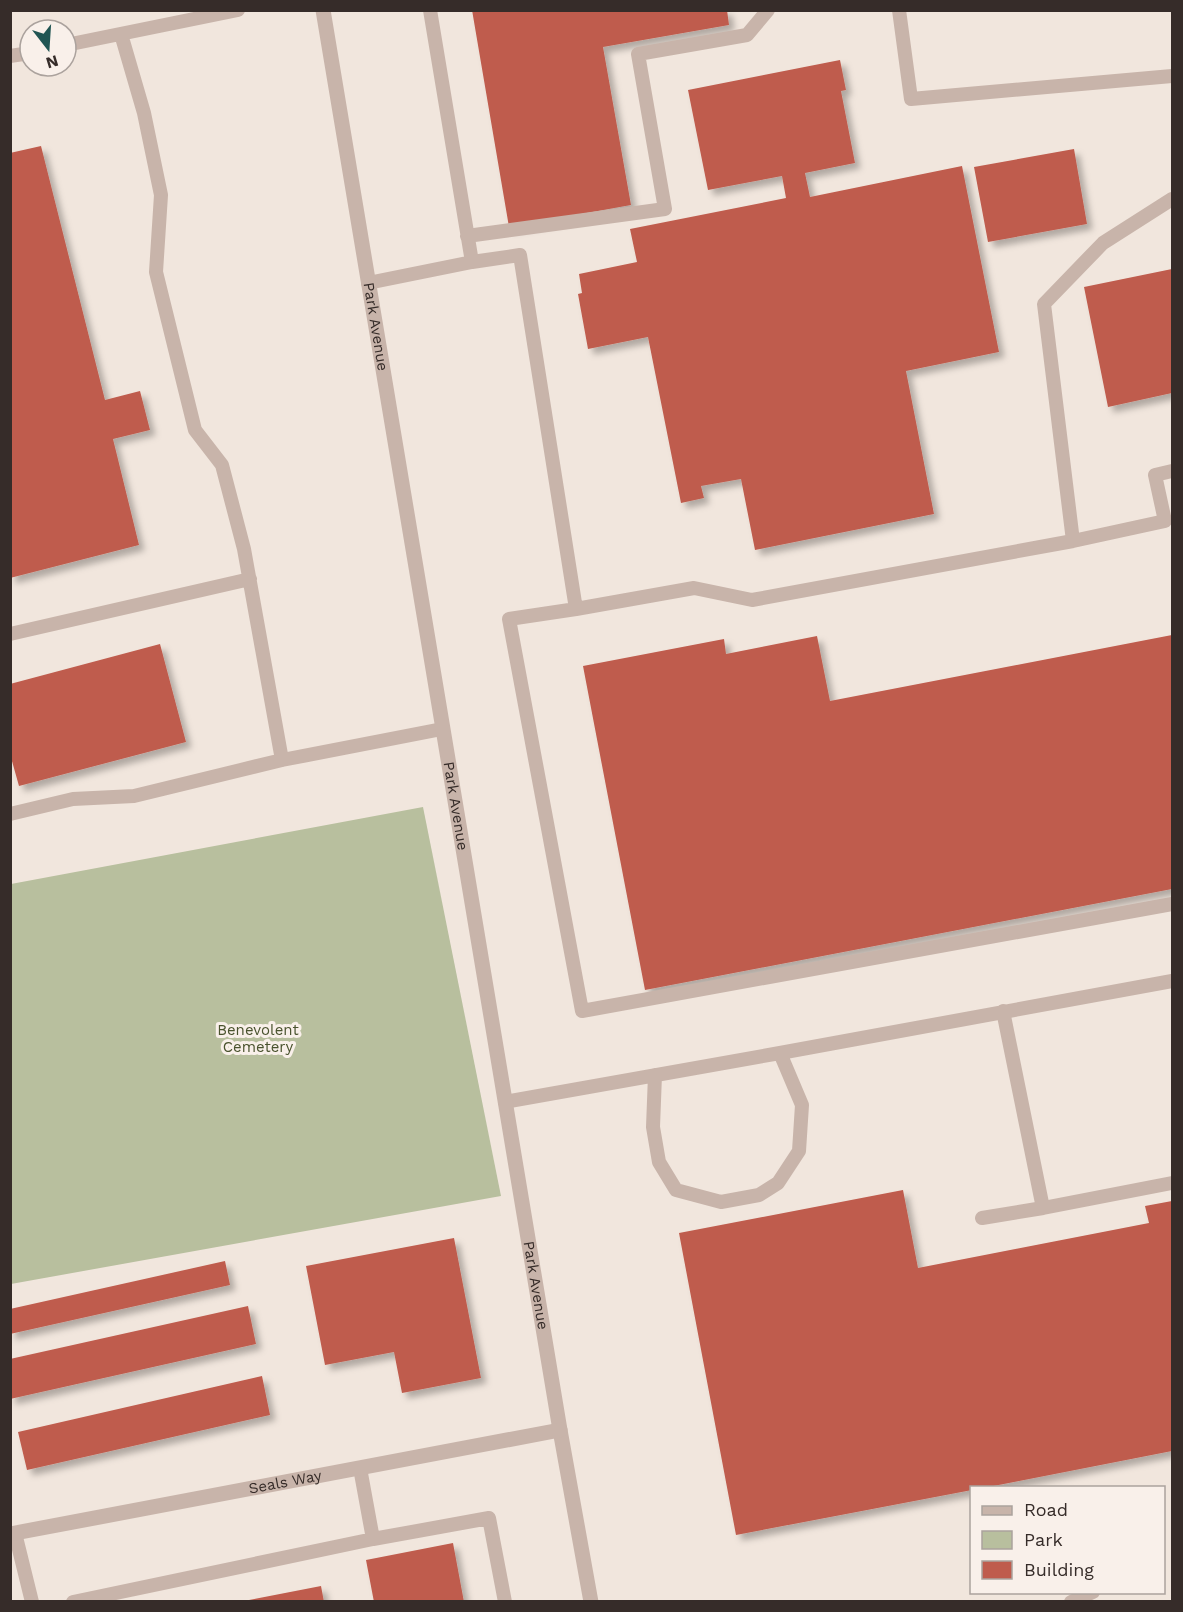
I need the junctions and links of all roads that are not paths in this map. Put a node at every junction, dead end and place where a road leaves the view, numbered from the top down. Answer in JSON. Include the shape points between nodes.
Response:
{"nodes":[{"id":1,"x":238,"y":10,"type":"edge"},
{"id":2,"x":323,"y":10,"type":"edge"},
{"id":3,"x":430,"y":10,"type":"edge"},
{"id":4,"x":768,"y":10,"type":"edge"},
{"id":5,"x":899,"y":10,"type":"edge"},
{"id":6,"x":121,"y":34,"type":"junction"},
{"id":7,"x":78,"y":43,"type":"edge"},
{"id":8,"x":1173,"y":75,"type":"edge"},
{"id":9,"x":1173,"y":199,"type":"edge"},
{"id":10,"x":467,"y":236,"type":"junction"},
{"id":11,"x":472,"y":262,"type":"junction"},
{"id":12,"x":368,"y":283,"type":"junction"},
{"id":13,"x":1173,"y":471,"type":"edge"},
{"id":14,"x":1169,"y":523,"type":"edge"},
{"id":15,"x":1072,"y":541,"type":"junction"},
{"id":16,"x":250,"y":579,"type":"junction"},
{"id":17,"x":576,"y":609,"type":"junction"},
{"id":18,"x":10,"y":634,"type":"edge"},
{"id":19,"x":442,"y":729,"type":"junction"},
{"id":20,"x":282,"y":760,"type":"junction"},
{"id":21,"x":10,"y":814,"type":"edge"},
{"id":22,"x":1173,"y":904,"type":"edge"},
{"id":23,"x":1173,"y":981,"type":"edge"},
{"id":24,"x":1003,"y":1011,"type":"junction"},
{"id":25,"x":780,"y":1053,"type":"junction"},
{"id":26,"x":655,"y":1075,"type":"junction"},
{"id":27,"x":505,"y":1102,"type":"junction"},
{"id":28,"x":1173,"y":1183,"type":"edge"},
{"id":29,"x":1043,"y":1208,"type":"junction"},
{"id":30,"x":982,"y":1218,"type":"dead end"},
{"id":31,"x":560,"y":1431,"type":"junction"},
{"id":32,"x":360,"y":1468,"type":"junction"},
{"id":33,"x":13,"y":1534,"type":"edge"},
{"id":34,"x":373,"y":1539,"type":"junction"},
{"id":35,"x":1091,"y":1594,"type":"edge"},
{"id":36,"x":587,"y":1601,"type":"edge"},
{"id":37,"x":32,"y":1602,"type":"edge"},
{"id":38,"x":73,"y":1602,"type":"edge"},
{"id":39,"x":505,"y":1602,"type":"edge"},
{"id":40,"x":1071,"y":1602,"type":"edge"}],
"edges":[{"from":1,"to":6,"type":"lane"},
{"from":2,"to":12,"type":"street","name":"Park Avenue"},
{"from":3,"to":10,"type":"lane"},
{"from":4,"to":10,"type":"lane","via":[[747,35],[638,54],[665,208]]},
{"from":5,"to":8,"type":"lane","via":[[911,99]]},
{"from":6,"to":7,"type":"lane"},
{"from":6,"to":16,"type":"lane","via":[[144,113],[161,195],[156,272],[195,430],[222,465]]},
{"from":9,"to":15,"type":"lane","via":[[1103,243],[1044,304]]},
{"from":10,"to":11,"type":"lane"},
{"from":11,"to":12,"type":"lane"},
{"from":11,"to":17,"type":"lane","via":[[520,255]]},
{"from":12,"to":19,"type":"street","name":"Park Avenue"},
{"from":13,"to":14,"type":"lane","via":[[1155,475]]},
{"from":14,"to":15,"type":"lane"},
{"from":15,"to":17,"type":"lane","via":[[752,600],[694,588]]},
{"from":16,"to":18,"type":"lane"},
{"from":16,"to":20,"type":"lane"},
{"from":17,"to":22,"type":"lane","via":[[509,619],[582,1011]]},
{"from":19,"to":20,"type":"lane"},
{"from":19,"to":27,"type":"street","name":"Park Avenue"},
{"from":20,"to":21,"type":"lane","via":[[134,796],[73,799]]},
{"from":23,"to":24,"type":"lane"},
{"from":24,"to":25,"type":"lane"},
{"from":24,"to":29,"type":"lane"},
{"from":25,"to":26,"type":"lane"},
{"from":25,"to":26,"type":"lane","via":[[802,1105],[799,1151],[778,1183],[759,1195],[722,1202],[676,1190],[659,1162],[653,1127]]},
{"from":26,"to":27,"type":"lane"},
{"from":27,"to":31,"type":"street","name":"Park Avenue"},
{"from":28,"to":29,"type":"lane"},
{"from":29,"to":30,"type":"lane"},
{"from":31,"to":32,"type":"street","name":"Seals Way"},
{"from":31,"to":36,"type":"street","name":"Park Avenue"},
{"from":32,"to":33,"type":"street","name":"Seals Way"},
{"from":32,"to":34,"type":"lane"},
{"from":33,"to":37,"type":"lane"},
{"from":34,"to":38,"type":"lane"},
{"from":34,"to":39,"type":"lane","via":[[489,1518]]},
{"from":35,"to":40,"type":"lane"}]}
